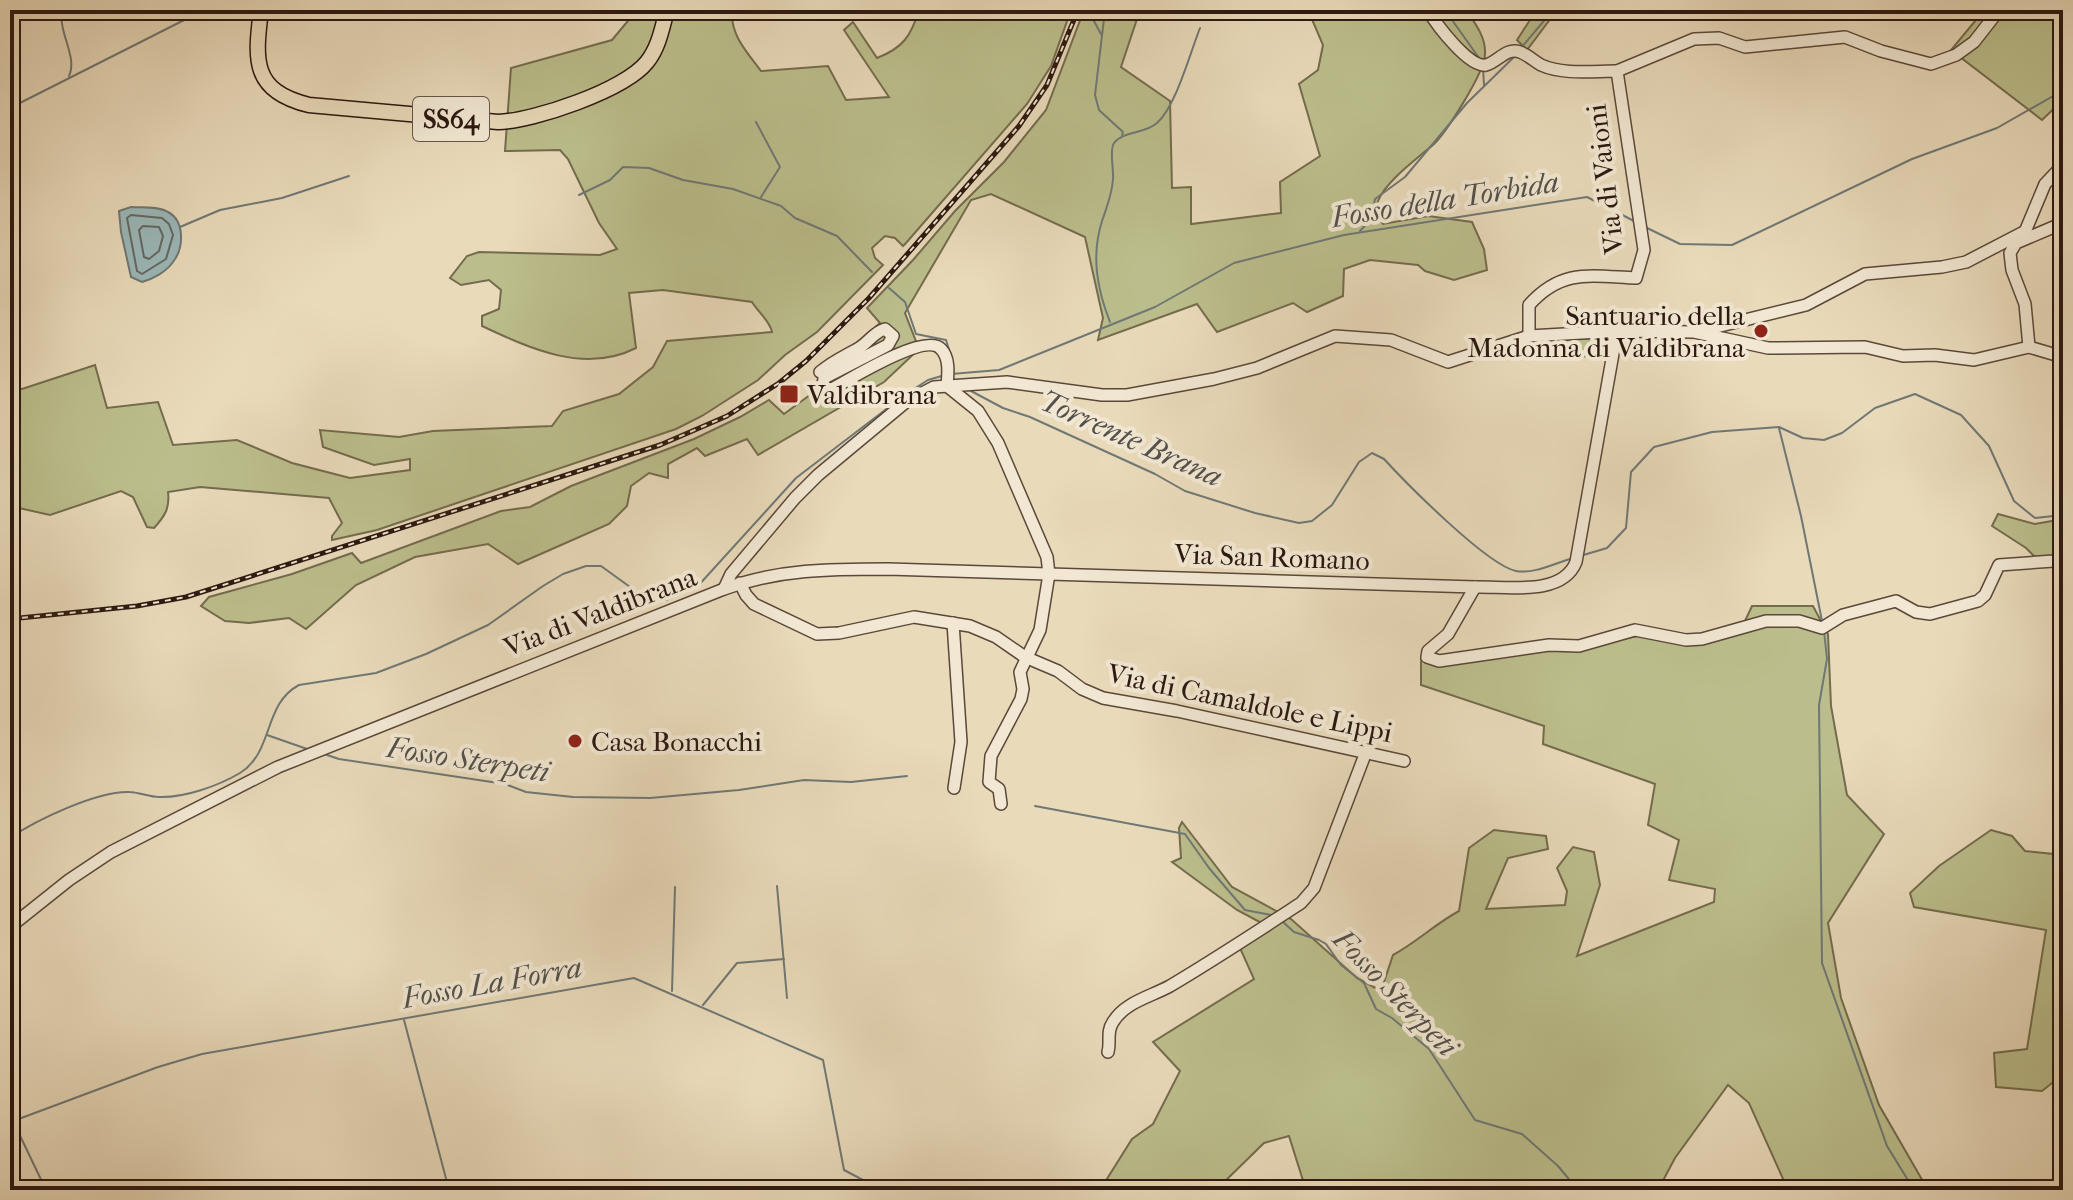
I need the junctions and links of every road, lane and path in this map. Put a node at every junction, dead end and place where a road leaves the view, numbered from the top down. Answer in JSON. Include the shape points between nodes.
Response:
{"nodes":[{"id":1,"x":261,"y":10,"type":"edge"},
{"id":2,"x":667,"y":10,"type":"edge"},
{"id":3,"x":1428,"y":10,"type":"edge"},
{"id":4,"x":1999,"y":10,"type":"edge"},
{"id":5,"x":1617,"y":71,"type":"junction"},
{"id":6,"x":2063,"y":165,"type":"edge"},
{"id":7,"x":2063,"y":223,"type":"edge"},
{"id":8,"x":2023,"y":236,"type":"junction"},
{"id":9,"x":1617,"y":331,"type":"junction"},
{"id":10,"x":1694,"y":332,"type":"junction"},
{"id":11,"x":1529,"y":336,"type":"junction"},
{"id":12,"x":2029,"y":347,"type":"junction"},
{"id":13,"x":2063,"y":357,"type":"edge"},
{"id":14,"x":820,"y":372,"type":"dead end"},
{"id":15,"x":947,"y":386,"type":"junction"},
{"id":16,"x":2063,"y":555,"type":"edge"},
{"id":17,"x":1049,"y":574,"type":"junction"},
{"id":18,"x":740,"y":583,"type":"junction"},
{"id":19,"x":1475,"y":587,"type":"junction"},
{"id":20,"x":724,"y":589,"type":"junction"},
{"id":21,"x":953,"y":623,"type":"junction"},
{"id":22,"x":1025,"y":657,"type":"junction"},
{"id":23,"x":1366,"y":752,"type":"junction"},
{"id":24,"x":1404,"y":761,"type":"dead end"},
{"id":25,"x":954,"y":788,"type":"dead end"},
{"id":26,"x":1001,"y":804,"type":"dead end"},
{"id":27,"x":10,"y":927,"type":"edge"},
{"id":28,"x":1108,"y":1052,"type":"dead end"}],
"edges":[{"from":1,"to":2,"type":"main road","number":"SS64","via":[[259,69],[270,87],[290,99],[498,122],[550,113],[639,70],[656,48]]},
{"from":3,"to":5,"type":"street","name":"Via di Vaioni","via":[[1475,63],[1485,65],[1518,51],[1543,66],[1567,71]]},
{"from":4,"to":5,"type":"street","name":"Via di Vaioni","via":[[1974,42],[1931,64],[1845,37],[1745,47],[1719,38],[1694,39]]},
{"from":5,"to":11,"type":"street","name":"Via di Vaioni","via":[[1644,250],[1636,278],[1577,275],[1544,288],[1529,305]]},
{"from":6,"to":8,"type":"street","via":[[2045,184]]},
{"from":7,"to":8,"type":"street","name":"Via di Valdibrana"},
{"from":8,"to":10,"type":"street","name":"Via di Valdibrana","via":[[1966,262],[1869,273],[1806,305]]},
{"from":8,"to":12,"type":"street","via":[[2012,247],[2010,259],[2025,304]]},
{"from":9,"to":10,"type":"street","name":"Via di Valdibrana"},
{"from":9,"to":11,"type":"street","name":"Via di Valdibrana"},
{"from":9,"to":19,"type":"street","name":"Via San Romano","via":[[1576,562],[1555,584]]},
{"from":10,"to":12,"type":"street","name":"Via di Valdibrana","via":[[1768,348],[1865,347],[1903,356],[1974,360]]},
{"from":11,"to":15,"type":"street","name":"Via di Valdibrana","via":[[1452,362],[1391,340],[1335,336],[1247,371],[1123,396],[1007,382]]},
{"from":12,"to":13,"type":"street","name":"Via di Valdibrana"},
{"from":14,"to":15,"type":"street","via":[[885,329],[893,336],[888,345],[824,378],[823,387],[832,389],[924,344],[938,346],[948,368]]},
{"from":15,"to":17,"type":"street","via":[[978,411],[998,443],[1047,557]]},
{"from":15,"to":20,"type":"street","name":"Via di Valdibrana","via":[[907,401],[818,475],[733,571]]},
{"from":16,"to":19,"type":"street","via":[[2054,561],[1999,565],[1978,601],[1930,614],[1896,601],[1859,609],[1826,626],[1766,621],[1686,640],[1635,630],[1579,646],[1549,645],[1439,661],[1427,657],[1448,634]]},
{"from":17,"to":18,"type":"street","name":"Via San Romano","via":[[824,569]]},
{"from":17,"to":19,"type":"street","name":"Via San Romano"},
{"from":17,"to":22,"type":"street","via":[[1040,630]]},
{"from":18,"to":20,"type":"street","name":"Via San Romano"},
{"from":18,"to":21,"type":"street","name":"Via di Camaldole e Lippi","via":[[754,604],[817,634],[914,617]]},
{"from":20,"to":27,"type":"street","name":"Via di Valdibrana","via":[[278,767],[111,852]]},
{"from":21,"to":22,"type":"street","name":"Via di Camaldole e Lippi","via":[[984,631]]},
{"from":21,"to":25,"type":"street","via":[[961,742]]},
{"from":22,"to":23,"type":"street","name":"Via di Camaldole e Lippi","via":[[1103,698]]},
{"from":22,"to":26,"type":"street","via":[[1019,675],[1021,699],[989,765],[989,782],[999,789]]},
{"from":23,"to":24,"type":"street","name":"Via di Camaldole e Lippi"},
{"from":23,"to":28,"type":"street","via":[[1314,888],[1301,903],[1127,1007],[1112,1024]]}]}
